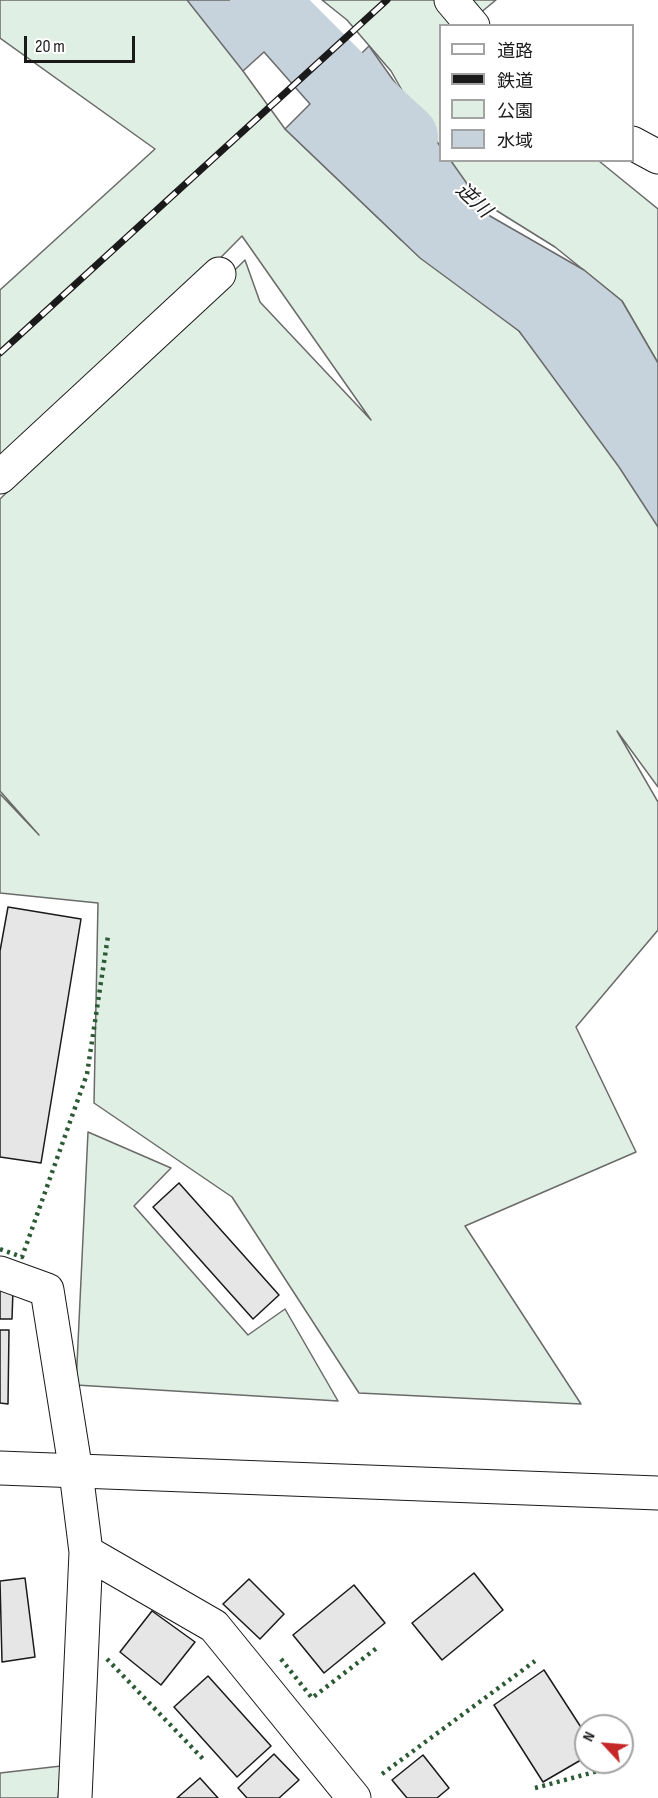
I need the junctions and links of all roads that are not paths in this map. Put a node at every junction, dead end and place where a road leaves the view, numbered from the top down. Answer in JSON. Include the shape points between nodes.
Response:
{"nodes":[{"id":1,"x":451,"y":0,"type":"edge"},
{"id":2,"x":470,"y":24,"type":"edge"},
{"id":3,"x":634,"y":144,"type":"edge"},
{"id":4,"x":658,"y":157,"type":"edge"},
{"id":5,"x":219,"y":274,"type":"dead end"},
{"id":6,"x":0,"y":477,"type":"edge"},
{"id":7,"x":0,"y":1273,"type":"edge"},
{"id":8,"x":0,"y":1468,"type":"edge"},
{"id":9,"x":75,"y":1472,"type":"junction"},
{"id":10,"x":658,"y":1493,"type":"edge"},
{"id":11,"x":86,"y":1552,"type":"junction"},
{"id":12,"x":75,"y":1798,"type":"edge"},
{"id":13,"x":354,"y":1798,"type":"edge"}],
"edges":[{"from":1,"to":2,"type":"street"},
{"from":3,"to":4,"type":"street"},
{"from":5,"to":6,"type":"street"},
{"from":7,"to":9,"type":"street","via":[[47,1290]]},
{"from":8,"to":9,"type":"street"},
{"from":9,"to":10,"type":"street"},
{"from":9,"to":11,"type":"street"},
{"from":11,"to":12,"type":"street"},
{"from":11,"to":13,"type":"street","via":[[214,1626]]}]}
